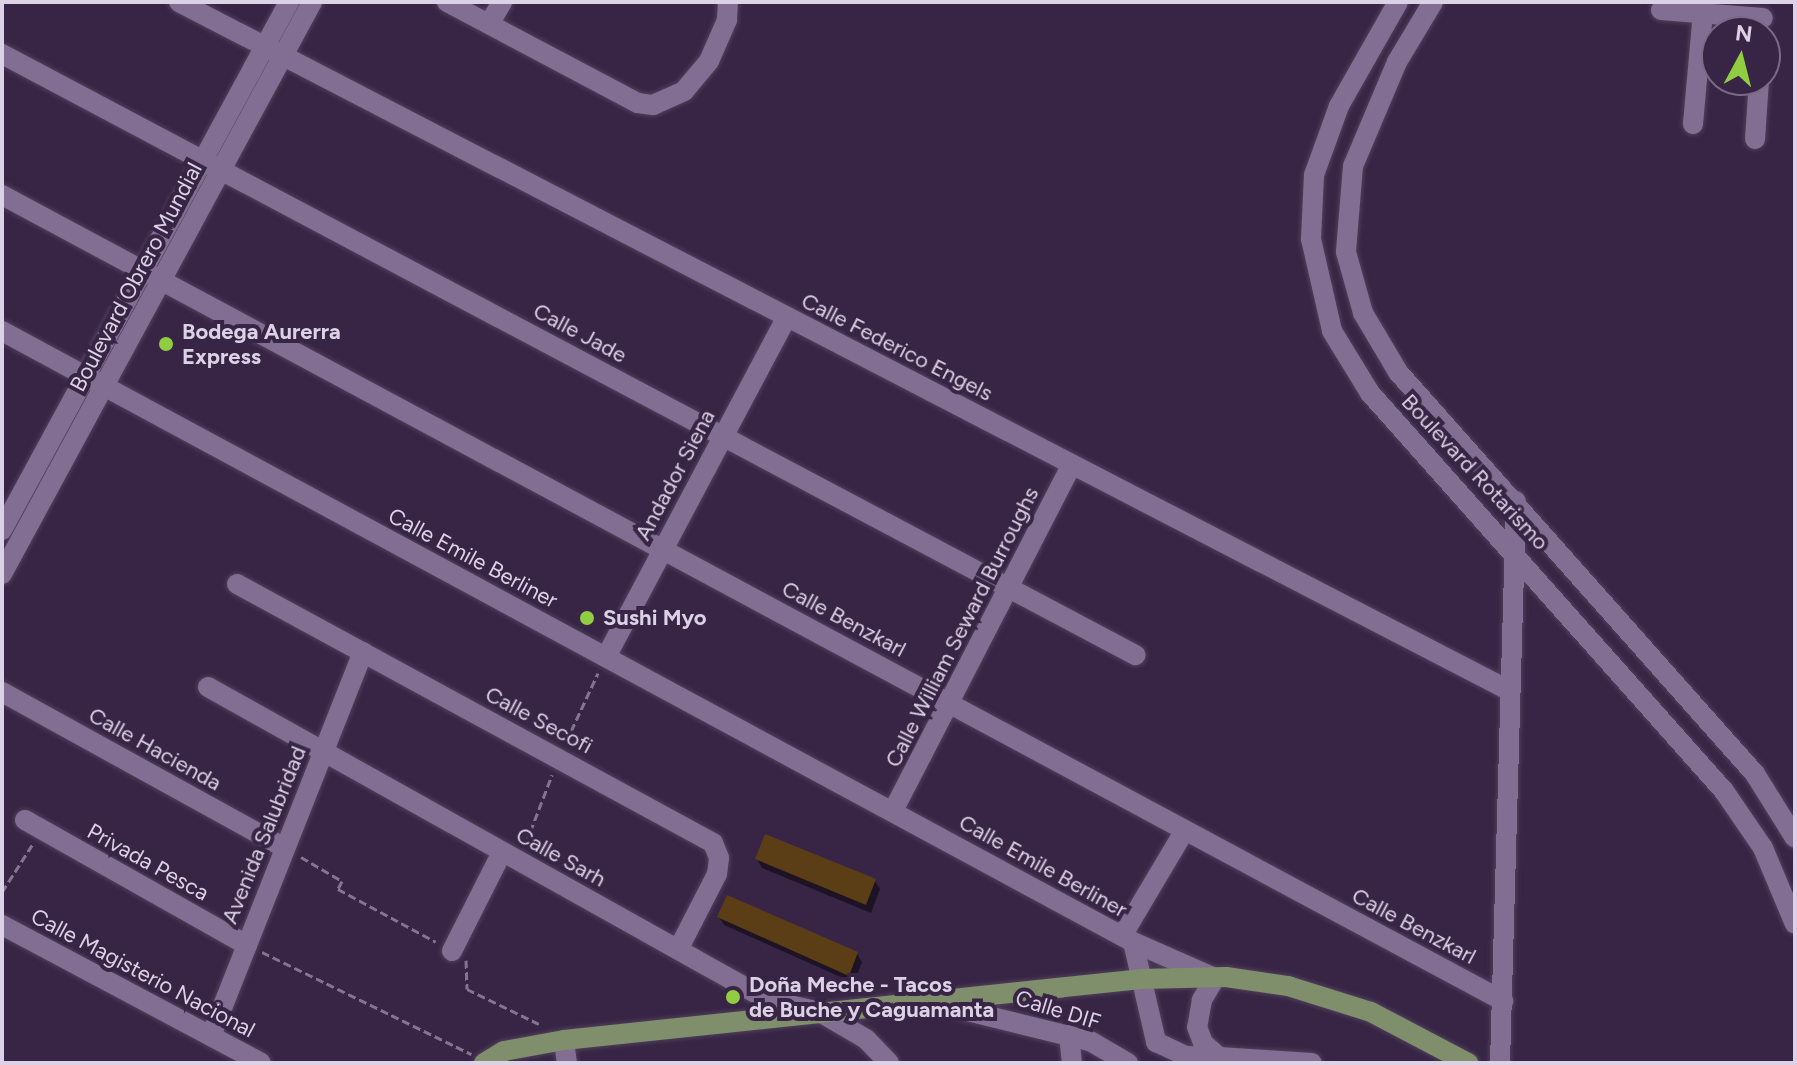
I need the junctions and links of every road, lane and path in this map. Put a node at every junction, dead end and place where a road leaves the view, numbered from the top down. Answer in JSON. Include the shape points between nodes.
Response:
{"nodes":[{"id":1,"x":179,"y":2,"type":"edge"},
{"id":2,"x":289,"y":2,"type":"edge"},
{"id":3,"x":312,"y":2,"type":"edge"},
{"id":4,"x":447,"y":2,"type":"edge"},
{"id":5,"x":502,"y":2,"type":"edge"},
{"id":6,"x":1398,"y":2,"type":"edge"},
{"id":7,"x":1433,"y":2,"type":"edge"},
{"id":8,"x":725,"y":4,"type":"edge"},
{"id":9,"x":1661,"y":10,"type":"dead end"},
{"id":10,"x":1703,"y":13,"type":"junction"},
{"id":11,"x":1748,"y":16,"type":"edge"},
{"id":12,"x":489,"y":24,"type":"junction"},
{"id":13,"x":274,"y":51,"type":"junction"},
{"id":14,"x":2,"y":54,"type":"edge"},
{"id":15,"x":1758,"y":96,"type":"edge"},
{"id":16,"x":1693,"y":124,"type":"dead end"},
{"id":17,"x":1755,"y":139,"type":"dead end"},
{"id":18,"x":202,"y":160,"type":"junction"},
{"id":19,"x":221,"y":170,"type":"junction"},
{"id":20,"x":2,"y":195,"type":"edge"},
{"id":21,"x":152,"y":275,"type":"junction"},
{"id":22,"x":787,"y":317,"type":"junction"},
{"id":23,"x":2,"y":331,"type":"edge"},
{"id":24,"x":86,"y":376,"type":"junction"},
{"id":25,"x":104,"y":386,"type":"junction"},
{"id":26,"x":723,"y":436,"type":"junction"},
{"id":27,"x":1072,"y":464,"type":"junction"},
{"id":28,"x":1516,"y":501,"type":"junction"},
{"id":29,"x":8,"y":504,"type":"edge"},
{"id":30,"x":33,"y":517,"type":"junction"},
{"id":31,"x":2,"y":530,"type":"edge"},
{"id":32,"x":1513,"y":548,"type":"junction"},
{"id":33,"x":663,"y":549,"type":"junction"},
{"id":34,"x":2,"y":574,"type":"edge"},
{"id":35,"x":237,"y":584,"type":"dead end"},
{"id":36,"x":1589,"y":584,"type":"junction"},
{"id":37,"x":1011,"y":589,"type":"junction"},
{"id":38,"x":1577,"y":621,"type":"junction"},
{"id":39,"x":363,"y":652,"type":"junction"},
{"id":40,"x":1135,"y":655,"type":"dead end"},
{"id":41,"x":606,"y":657,"type":"junction"},
{"id":42,"x":208,"y":687,"type":"dead end"},
{"id":43,"x":1508,"y":690,"type":"junction"},
{"id":44,"x":2,"y":692,"type":"edge"},
{"id":45,"x":950,"y":704,"type":"junction"},
{"id":46,"x":324,"y":750,"type":"junction"},
{"id":47,"x":893,"y":811,"type":"junction"},
{"id":48,"x":33,"y":824,"type":"joint"},
{"id":49,"x":1185,"y":830,"type":"junction"},
{"id":50,"x":1795,"y":838,"type":"edge"},
{"id":51,"x":285,"y":848,"type":"junction"},
{"id":52,"x":502,"y":852,"type":"junction"},
{"id":53,"x":2,"y":892,"type":"edge"},
{"id":54,"x":1795,"y":924,"type":"edge"},
{"id":55,"x":2,"y":925,"type":"edge"},
{"id":56,"x":1127,"y":939,"type":"junction"},
{"id":57,"x":247,"y":945,"type":"junction"},
{"id":58,"x":678,"y":950,"type":"junction"},
{"id":59,"x":452,"y":951,"type":"junction"},
{"id":60,"x":1215,"y":978,"type":"junction"},
{"id":61,"x":1141,"y":979,"type":"junction"},
{"id":62,"x":924,"y":1000,"type":"junction"},
{"id":63,"x":1503,"y":1001,"type":"junction"},
{"id":64,"x":820,"y":1012,"type":"junction"},
{"id":65,"x":1069,"y":1035,"type":"junction"},
{"id":66,"x":211,"y":1036,"type":"junction"},
{"id":67,"x":564,"y":1040,"type":"junction"},
{"id":68,"x":1219,"y":1057,"type":"junction"},
{"id":69,"x":484,"y":1062,"type":"edge"},
{"id":70,"x":261,"y":1063,"type":"edge"},
{"id":71,"x":567,"y":1063,"type":"edge"},
{"id":72,"x":889,"y":1063,"type":"edge"},
{"id":73,"x":1072,"y":1063,"type":"edge"},
{"id":74,"x":1128,"y":1063,"type":"edge"},
{"id":75,"x":1312,"y":1063,"type":"edge"},
{"id":76,"x":1468,"y":1063,"type":"edge"},
{"id":77,"x":1500,"y":1063,"type":"edge"}],
"edges":[{"from":1,"to":13,"type":"street","name":"Calle Federico Engels"},
{"from":2,"to":13,"type":"street","name":"Boulevard Obrero Mundial"},
{"from":3,"to":13,"type":"street","name":"Boulevard Obrero Mundial"},
{"from":4,"to":12,"type":"street"},
{"from":5,"to":12,"type":"street"},
{"from":6,"to":32,"type":"street","name":"Boulevard Rotarismo","via":[[1339,106],[1314,175],[1315,273],[1347,361],[1370,393]]},
{"from":7,"to":28,"type":"street","name":"Boulevard Rotarismo","via":[[1397,62],[1360,144],[1348,192],[1346,252],[1363,313],[1398,372]]},
{"from":8,"to":12,"type":"street","via":[[709,61],[666,103],[638,103]]},
{"from":9,"to":10,"type":"street"},
{"from":10,"to":11,"type":"street"},
{"from":10,"to":16,"type":"street"},
{"from":13,"to":18,"type":"street","name":"Boulevard Obrero Mundial"},
{"from":13,"to":19,"type":"street","name":"Boulevard Obrero Mundial"},
{"from":13,"to":22,"type":"street","name":"Calle Federico Engels"},
{"from":14,"to":18,"type":"street","name":"Calle Jade"},
{"from":15,"to":17,"type":"street"},
{"from":18,"to":19,"type":"street","name":"Calle Jade"},
{"from":18,"to":21,"type":"street","name":"Boulevard Obrero Mundial"},
{"from":19,"to":21,"type":"street","name":"Boulevard Obrero Mundial"},
{"from":19,"to":26,"type":"street","name":"Calle Jade"},
{"from":20,"to":21,"type":"street","name":"Calle Benzkarl"},
{"from":21,"to":24,"type":"street","name":"Boulevard Obrero Mundial"},
{"from":21,"to":25,"type":"street","name":"Boulevard Obrero Mundial"},
{"from":21,"to":33,"type":"street","name":"Calle Benzkarl"},
{"from":22,"to":26,"type":"street","name":"Andador Siena"},
{"from":22,"to":27,"type":"street","name":"Calle Federico Engels"},
{"from":23,"to":24,"type":"street","name":"Calle Emile Berliner"},
{"from":24,"to":25,"type":"street","name":"Calle Emile Berliner"},
{"from":24,"to":29,"type":"street","name":"Boulevard Obrero Mundial"},
{"from":25,"to":30,"type":"street","name":"Boulevard Obrero Mundial"},
{"from":25,"to":41,"type":"street","name":"Calle Emile Berliner"},
{"from":26,"to":33,"type":"street","name":"Andador Siena"},
{"from":26,"to":37,"type":"street","name":"Calle Jade"},
{"from":27,"to":37,"type":"street","name":"Calle William Seward Burroughs"},
{"from":27,"to":43,"type":"street","name":"Calle Federico Engels"},
{"from":28,"to":32,"type":"street"},
{"from":28,"to":36,"type":"street","name":"Boulevard Rotarismo"},
{"from":29,"to":30,"type":"street"},
{"from":29,"to":31,"type":"street","name":"Boulevard Obrero Mundial"},
{"from":30,"to":34,"type":"street","name":"Boulevard Obrero Mundial"},
{"from":32,"to":38,"type":"street","name":"Boulevard Rotarismo"},
{"from":32,"to":43,"type":"street"},
{"from":33,"to":41,"type":"street","name":"Andador Siena"},
{"from":33,"to":45,"type":"street","name":"Calle Benzkarl"},
{"from":35,"to":39,"type":"street","name":"Calle Secofi"},
{"from":36,"to":38,"type":"street"},
{"from":36,"to":50,"type":"street","name":"Boulevard Rotarismo","via":[[1755,774]]},
{"from":37,"to":40,"type":"street","name":"Calle Jade"},
{"from":37,"to":45,"type":"street","name":"Calle William Seward Burroughs"},
{"from":38,"to":54,"type":"street","name":"Boulevard Rotarismo","via":[[1724,791],[1763,848]]},
{"from":39,"to":46,"type":"street","name":"Avenida Salubridad"},
{"from":39,"to":58,"type":"street","name":"Calle Secofi","via":[[713,843],[719,858],[717,874]]},
{"from":41,"to":47,"type":"street","name":"Calle Emile Berliner"},
{"from":42,"to":46,"type":"street","name":"Calle Sarh"},
{"from":43,"to":63,"type":"street"},
{"from":44,"to":51,"type":"street","name":"Calle Hacienda"},
{"from":45,"to":47,"type":"street","name":"Calle William Seward Burroughs"},
{"from":45,"to":49,"type":"street","name":"Calle Benzkarl"},
{"from":46,"to":51,"type":"street","name":"Avenida Salubridad"},
{"from":46,"to":52,"type":"street","name":"Calle Sarh"},
{"from":47,"to":56,"type":"street","name":"Calle Emile Berliner"},
{"from":48,"to":53,"type":"path"},
{"from":48,"to":57,"type":"street","name":"Privada Pesca"},
{"from":49,"to":56,"type":"street"},
{"from":49,"to":63,"type":"street","name":"Calle Benzkarl"},
{"from":51,"to":57,"type":"street","name":"Avenida Salubridad"},
{"from":51,"to":59,"type":"path","via":[[342,881],[338,889]]},
{"from":52,"to":58,"type":"street","name":"Calle Sarh"},
{"from":52,"to":59,"type":"street"},
{"from":55,"to":66,"type":"street","name":"Calle Magisterio Nacional"},
{"from":56,"to":60,"type":"street","name":"Calle Emile Berliner"},
{"from":56,"to":61,"type":"street"},
{"from":57,"to":66,"type":"street","name":"Avenida Salubridad"},
{"from":57,"to":69,"type":"path"},
{"from":58,"to":64,"type":"street","name":"Calle Sarh","via":[[768,1000]]},
{"from":59,"to":67,"type":"path","via":[[469,962],[467,989]]},
{"from":60,"to":61,"type":"main road"},
{"from":60,"to":68,"type":"street","via":[[1202,1000],[1197,1027],[1203,1043]]},
{"from":60,"to":76,"type":"main road","via":[[1288,986],[1347,1004],[1406,1027]]},
{"from":61,"to":62,"type":"main road"},
{"from":61,"to":68,"type":"street","via":[[1156,1042],[1171,1052]]},
{"from":62,"to":64,"type":"main road"},
{"from":62,"to":65,"type":"street","name":"Calle DIF"},
{"from":63,"to":77,"type":"street"},
{"from":64,"to":67,"type":"main road"},
{"from":64,"to":72,"type":"street","name":"Calle Sarh","via":[[866,1039]]},
{"from":65,"to":73,"type":"street"},
{"from":65,"to":74,"type":"street","name":"Calle DIF"},
{"from":66,"to":70,"type":"street","name":"Calle Magisterio Nacional"},
{"from":67,"to":69,"type":"main road","via":[[504,1051]]},
{"from":67,"to":71,"type":"street"},
{"from":68,"to":75,"type":"street"}]}
